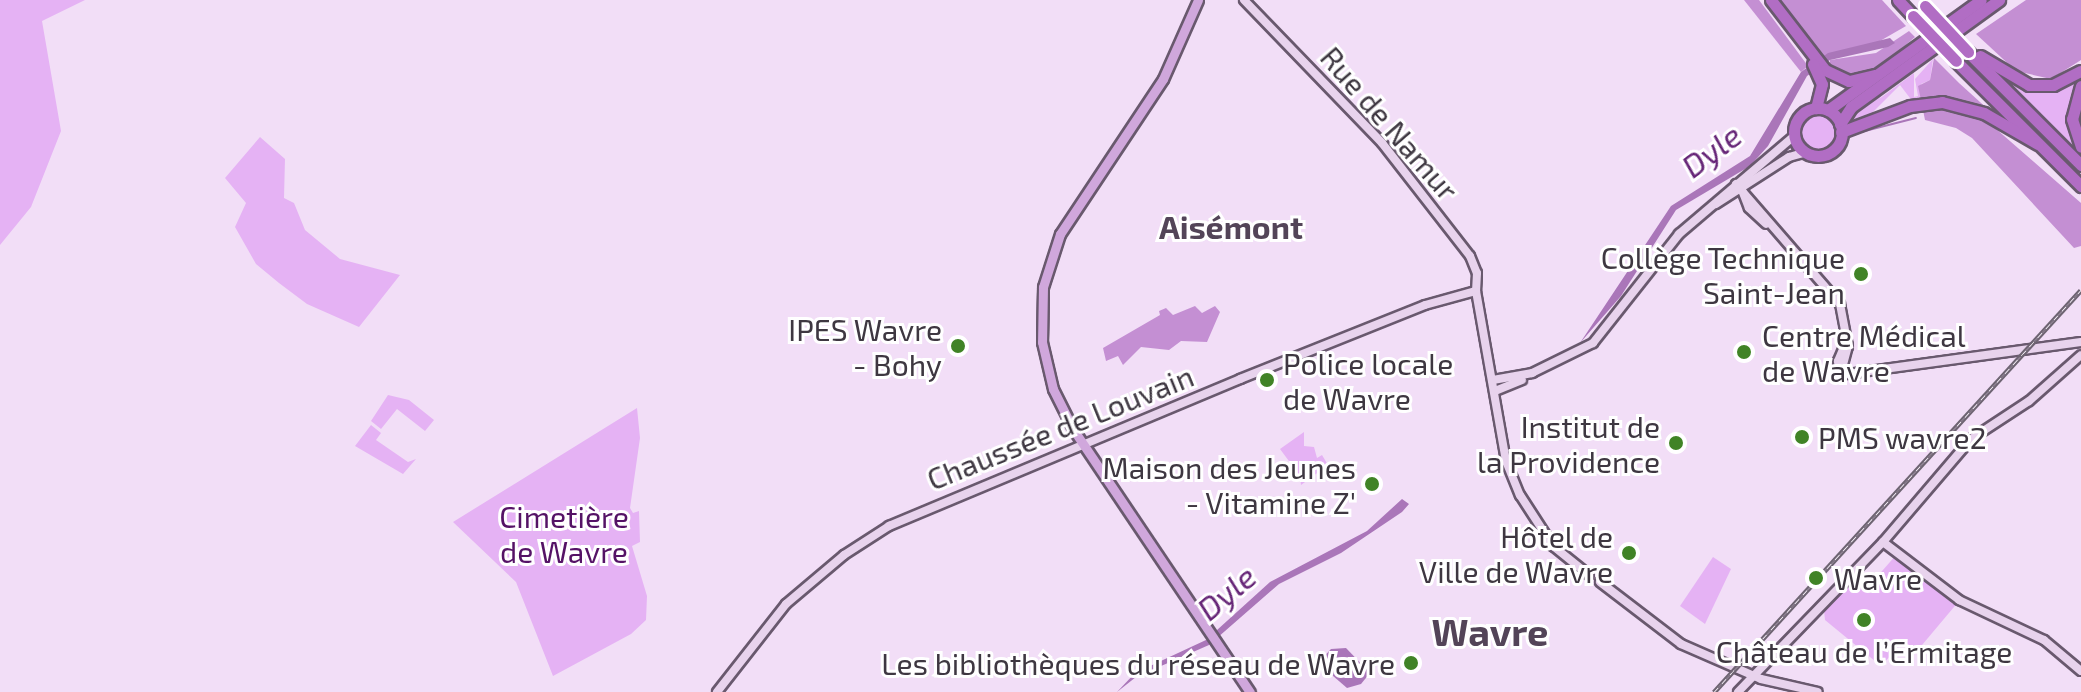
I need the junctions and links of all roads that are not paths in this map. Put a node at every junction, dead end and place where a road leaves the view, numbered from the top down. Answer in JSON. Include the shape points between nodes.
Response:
{"nodes":[{"id":1,"x":1196,"y":0,"type":"edge"},
{"id":2,"x":1244,"y":0,"type":"edge"},
{"id":3,"x":1764,"y":0,"type":"edge"},
{"id":4,"x":1771,"y":0,"type":"edge"},
{"id":5,"x":1898,"y":0,"type":"edge"},
{"id":6,"x":1981,"y":0,"type":"edge"},
{"id":7,"x":1999,"y":0,"type":"edge"},
{"id":8,"x":1922,"y":3,"type":"edge"},
{"id":9,"x":1968,"y":52,"type":"junction"},
{"id":10,"x":1810,"y":56,"type":"junction"},
{"id":11,"x":2081,"y":71,"type":"edge"},
{"id":12,"x":1822,"y":72,"type":"junction"},
{"id":13,"x":1883,"y":73,"type":"junction"},
{"id":14,"x":2081,"y":86,"type":"edge"},
{"id":15,"x":1822,"y":109,"type":"junction"},
{"id":16,"x":1841,"y":128,"type":"junction"},
{"id":17,"x":1794,"y":136,"type":"junction"},
{"id":18,"x":2038,"y":144,"type":"junction"},
{"id":19,"x":2081,"y":147,"type":"edge"},
{"id":20,"x":1806,"y":152,"type":"junction"},
{"id":21,"x":2081,"y":165,"type":"edge"},
{"id":22,"x":1760,"y":178,"type":"junction"},
{"id":23,"x":2081,"y":186,"type":"edge"},
{"id":24,"x":1739,"y":187,"type":"junction"},
{"id":25,"x":1729,"y":199,"type":"junction"},
{"id":26,"x":1716,"y":204,"type":"junction"},
{"id":27,"x":1752,"y":204,"type":"junction"},
{"id":28,"x":1476,"y":291,"type":"junction"},
{"id":29,"x":2081,"y":342,"type":"edge"},
{"id":30,"x":2081,"y":355,"type":"edge"},
{"id":31,"x":1532,"y":373,"type":"junction"},
{"id":32,"x":1493,"y":380,"type":"junction"},
{"id":33,"x":1495,"y":391,"type":"junction"},
{"id":34,"x":1082,"y":443,"type":"junction"},
{"id":35,"x":1883,"y":542,"type":"junction"},
{"id":36,"x":2081,"y":671,"type":"edge"},
{"id":37,"x":1757,"y":677,"type":"junction"},
{"id":38,"x":717,"y":692,"type":"edge"},
{"id":39,"x":1250,"y":692,"type":"edge"},
{"id":40,"x":1738,"y":692,"type":"edge"},
{"id":41,"x":1818,"y":692,"type":"edge"}],
"edges":[{"from":1,"to":34,"type":"main road","via":[[1163,79],[1060,234],[1043,287],[1040,316],[1047,372]]},
{"from":2,"to":28,"type":"street","name":"Rue de Namur","via":[[1382,143],[1434,207],[1470,256],[1478,275]]},
{"from":3,"to":10,"type":"highway"},
{"from":4,"to":10,"type":"highway"},
{"from":5,"to":18,"type":"highway","bridge":true},
{"from":6,"to":13,"type":"highway"},
{"from":7,"to":16,"type":"highway","via":[[1851,107]]},
{"from":8,"to":9,"type":"highway","bridge":true},
{"from":9,"to":11,"type":"highway","via":[[2029,85],[2053,85]]},
{"from":9,"to":21,"type":"highway"},
{"from":10,"to":12,"type":"highway"},
{"from":12,"to":13,"type":"highway","via":[[1849,81]]},
{"from":12,"to":15,"type":"highway"},
{"from":13,"to":15,"type":"highway"},
{"from":14,"to":19,"type":"highway","via":[[2072,119]]},
{"from":15,"to":16,"type":"highway"},
{"from":15,"to":17,"type":"highway","via":[[1799,117]]},
{"from":16,"to":18,"type":"highway","via":[[1910,106],[1942,102],[1984,113]]},
{"from":16,"to":20,"type":"highway","via":[[1828,153]]},
{"from":17,"to":20,"type":"highway"},
{"from":17,"to":24,"type":"street"},
{"from":18,"to":23,"type":"highway"},
{"from":20,"to":22,"type":"street"},
{"from":22,"to":24,"type":"street"},
{"from":22,"to":27,"type":"street"},
{"from":24,"to":25,"type":"street"},
{"from":24,"to":26,"type":"street"},
{"from":24,"to":27,"type":"street"},
{"from":25,"to":26,"type":"street"},
{"from":25,"to":27,"type":"street"},
{"from":26,"to":31,"type":"street","via":[[1670,244],[1604,334],[1582,351]]},
{"from":27,"to":29,"type":"street","via":[[1840,304],[1848,340],[1840,375]]},
{"from":28,"to":32,"type":"street","name":"Rue de Namur"},
{"from":28,"to":34,"type":"street","name":"Chaussée de Louvain","via":[[1425,305]]},
{"from":30,"to":35,"type":"street","via":[[2029,401],[1971,439]]},
{"from":31,"to":32,"type":"street"},
{"from":31,"to":33,"type":"street"},
{"from":32,"to":33,"type":"street","name":"Rue de Namur"},
{"from":33,"to":37,"type":"street","name":"Rue de Namur","via":[[1506,461],[1530,512],[1558,551],[1589,575],[1599,574],[1600,582],[1623,602],[1681,644]]},
{"from":34,"to":38,"type":"street","name":"Chaussée de Louvain","via":[[918,511],[864,541],[786,604]]},
{"from":34,"to":39,"type":"main road"},
{"from":35,"to":36,"type":"street","via":[[1959,600],[2044,640]]},
{"from":35,"to":37,"type":"street"},
{"from":37,"to":40,"type":"street"},
{"from":37,"to":41,"type":"street"}]}
